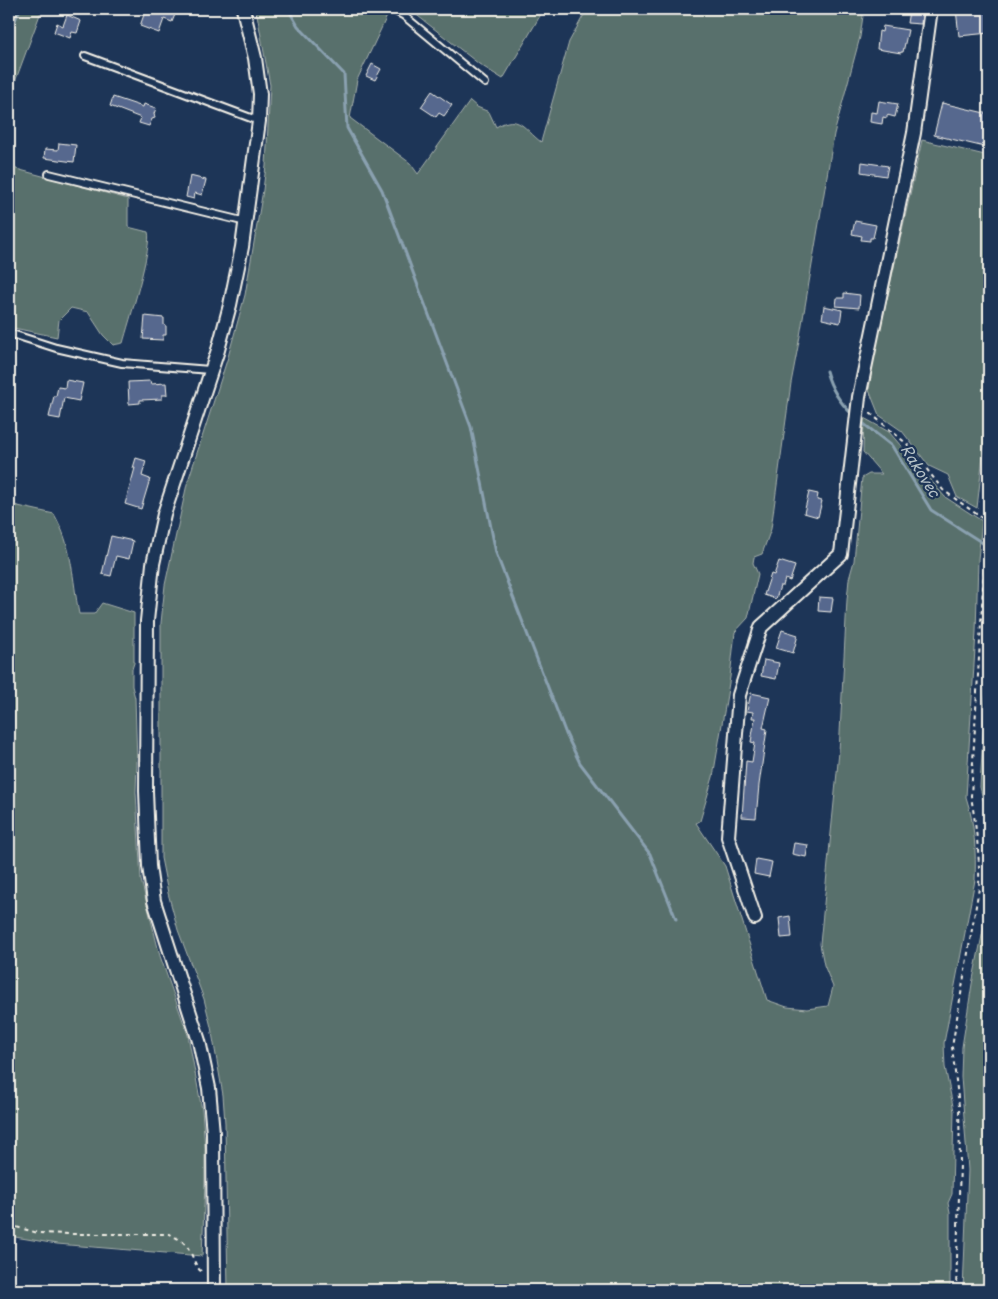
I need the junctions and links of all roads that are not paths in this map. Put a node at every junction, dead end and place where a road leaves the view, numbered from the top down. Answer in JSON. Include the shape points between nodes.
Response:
{"nodes":[{"id":1,"x":244,"y":9,"type":"edge"},
{"id":2,"x":392,"y":9,"type":"edge"},
{"id":3,"x":931,"y":9,"type":"edge"},
{"id":4,"x":85,"y":56,"type":"dead end"},
{"id":5,"x":485,"y":83,"type":"dead end"},
{"id":6,"x":259,"y":121,"type":"junction"},
{"id":7,"x":49,"y":174,"type":"dead end"},
{"id":8,"x":246,"y":222,"type":"junction"},
{"id":9,"x":9,"y":333,"type":"edge"},
{"id":10,"x":210,"y":370,"type":"junction"},
{"id":11,"x":755,"y":918,"type":"dead end"},
{"id":12,"x":214,"y":1284,"type":"edge"}],
"edges":[{"from":1,"to":6,"type":"street","via":[[259,82]]},
{"from":2,"to":5,"type":"lane"},
{"from":3,"to":11,"type":"street","via":[[914,133],[858,397],[841,554],[760,627],[738,696],[728,837]]},
{"from":4,"to":6,"type":"lane"},
{"from":6,"to":8,"type":"street"},
{"from":7,"to":8,"type":"lane"},
{"from":8,"to":10,"type":"street","via":[[230,305]]},
{"from":9,"to":10,"type":"lane","via":[[122,363]]},
{"from":10,"to":12,"type":"street","via":[[164,514],[153,564],[147,621],[146,791],[154,901],[199,1042],[209,1088],[213,1133]]}]}
